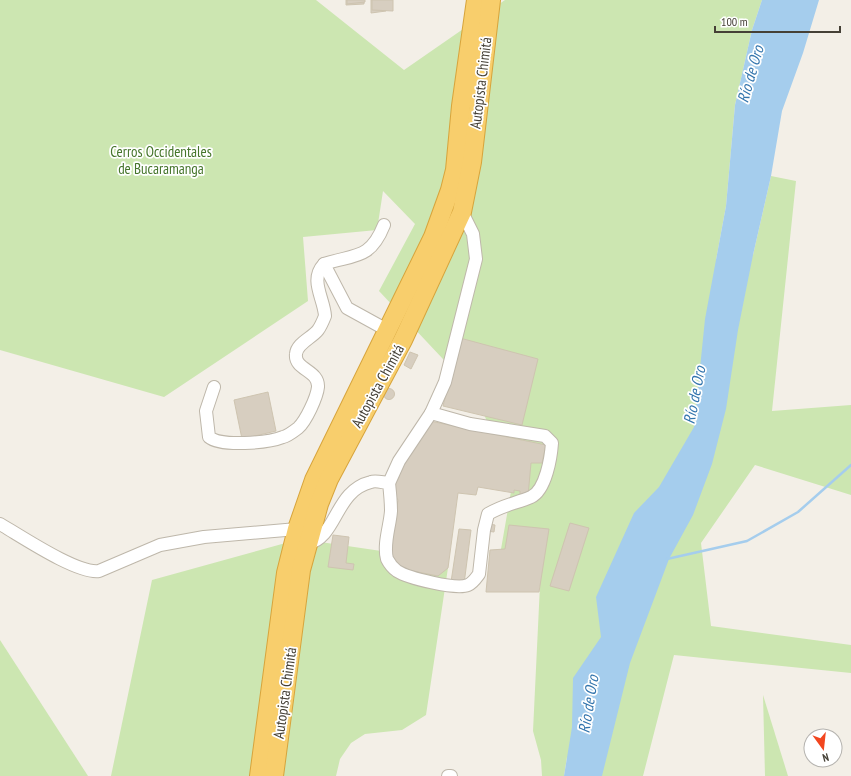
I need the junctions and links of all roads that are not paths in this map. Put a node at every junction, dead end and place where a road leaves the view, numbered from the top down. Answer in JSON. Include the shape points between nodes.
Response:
{"nodes":[{"id":1,"x":476,"y":0,"type":"edge"},
{"id":2,"x":491,"y":0,"type":"edge"},
{"id":3,"x":462,"y":212,"type":"junction"},
{"id":4,"x":384,"y":225,"type":"dead end"},
{"id":5,"x":324,"y":264,"type":"junction"},
{"id":6,"x":387,"y":330,"type":"junction"},
{"id":7,"x":214,"y":387,"type":"dead end"},
{"id":8,"x":431,"y":412,"type":"junction"},
{"id":9,"x":390,"y":483,"type":"junction"},
{"id":10,"x":0,"y":524,"type":"edge"},
{"id":11,"x":297,"y":529,"type":"junction"},
{"id":12,"x":307,"y":544,"type":"junction"},
{"id":13,"x":259,"y":776,"type":"edge"},
{"id":14,"x":274,"y":776,"type":"edge"},
{"id":15,"x":448,"y":776,"type":"edge"},
{"id":16,"x":451,"y":776,"type":"edge"}],
"edges":[{"from":1,"to":6,"type":"highway","name":"Autopista Chimitá","via":[[455,170],[450,190],[433,237]]},
{"from":2,"to":3,"type":"highway","name":"Autopista Chimitá","via":[[472,162]]},
{"from":3,"to":8,"type":"lane","via":[[472,234],[476,259],[445,382]]},
{"from":3,"to":12,"type":"highway","name":"Autopista Chimitá","via":[[403,340],[335,466],[319,504]]},
{"from":4,"to":5,"type":"lane","via":[[369,250],[358,256]]},
{"from":5,"to":6,"type":"lane","via":[[347,308]]},
{"from":5,"to":7,"type":"lane","via":[[318,274],[317,283],[325,316],[317,331],[297,349],[296,355],[298,362],[315,375],[318,386],[314,403],[299,427],[282,438],[249,443],[213,440],[209,437],[206,411]]},
{"from":6,"to":11,"type":"highway","name":"Autopista Chimitá","via":[[314,480]]},
{"from":8,"to":9,"type":"lane","via":[[399,460]]},
{"from":8,"to":9,"type":"lane","via":[[470,424],[549,438],[552,443],[551,459],[538,492],[488,514],[479,574],[468,585],[458,586],[404,574],[387,560],[391,511]]},
{"from":9,"to":12,"type":"lane","via":[[372,482],[354,490],[336,512],[327,532],[319,541]]},
{"from":10,"to":11,"type":"lane","via":[[88,572],[99,571],[160,545],[204,537]]},
{"from":11,"to":13,"type":"highway","name":"Autopista Chimitá","via":[[286,574]]},
{"from":12,"to":14,"type":"highway","name":"Autopista Chimitá","via":[[301,570]]},
{"from":15,"to":16,"type":"lane"}]}
